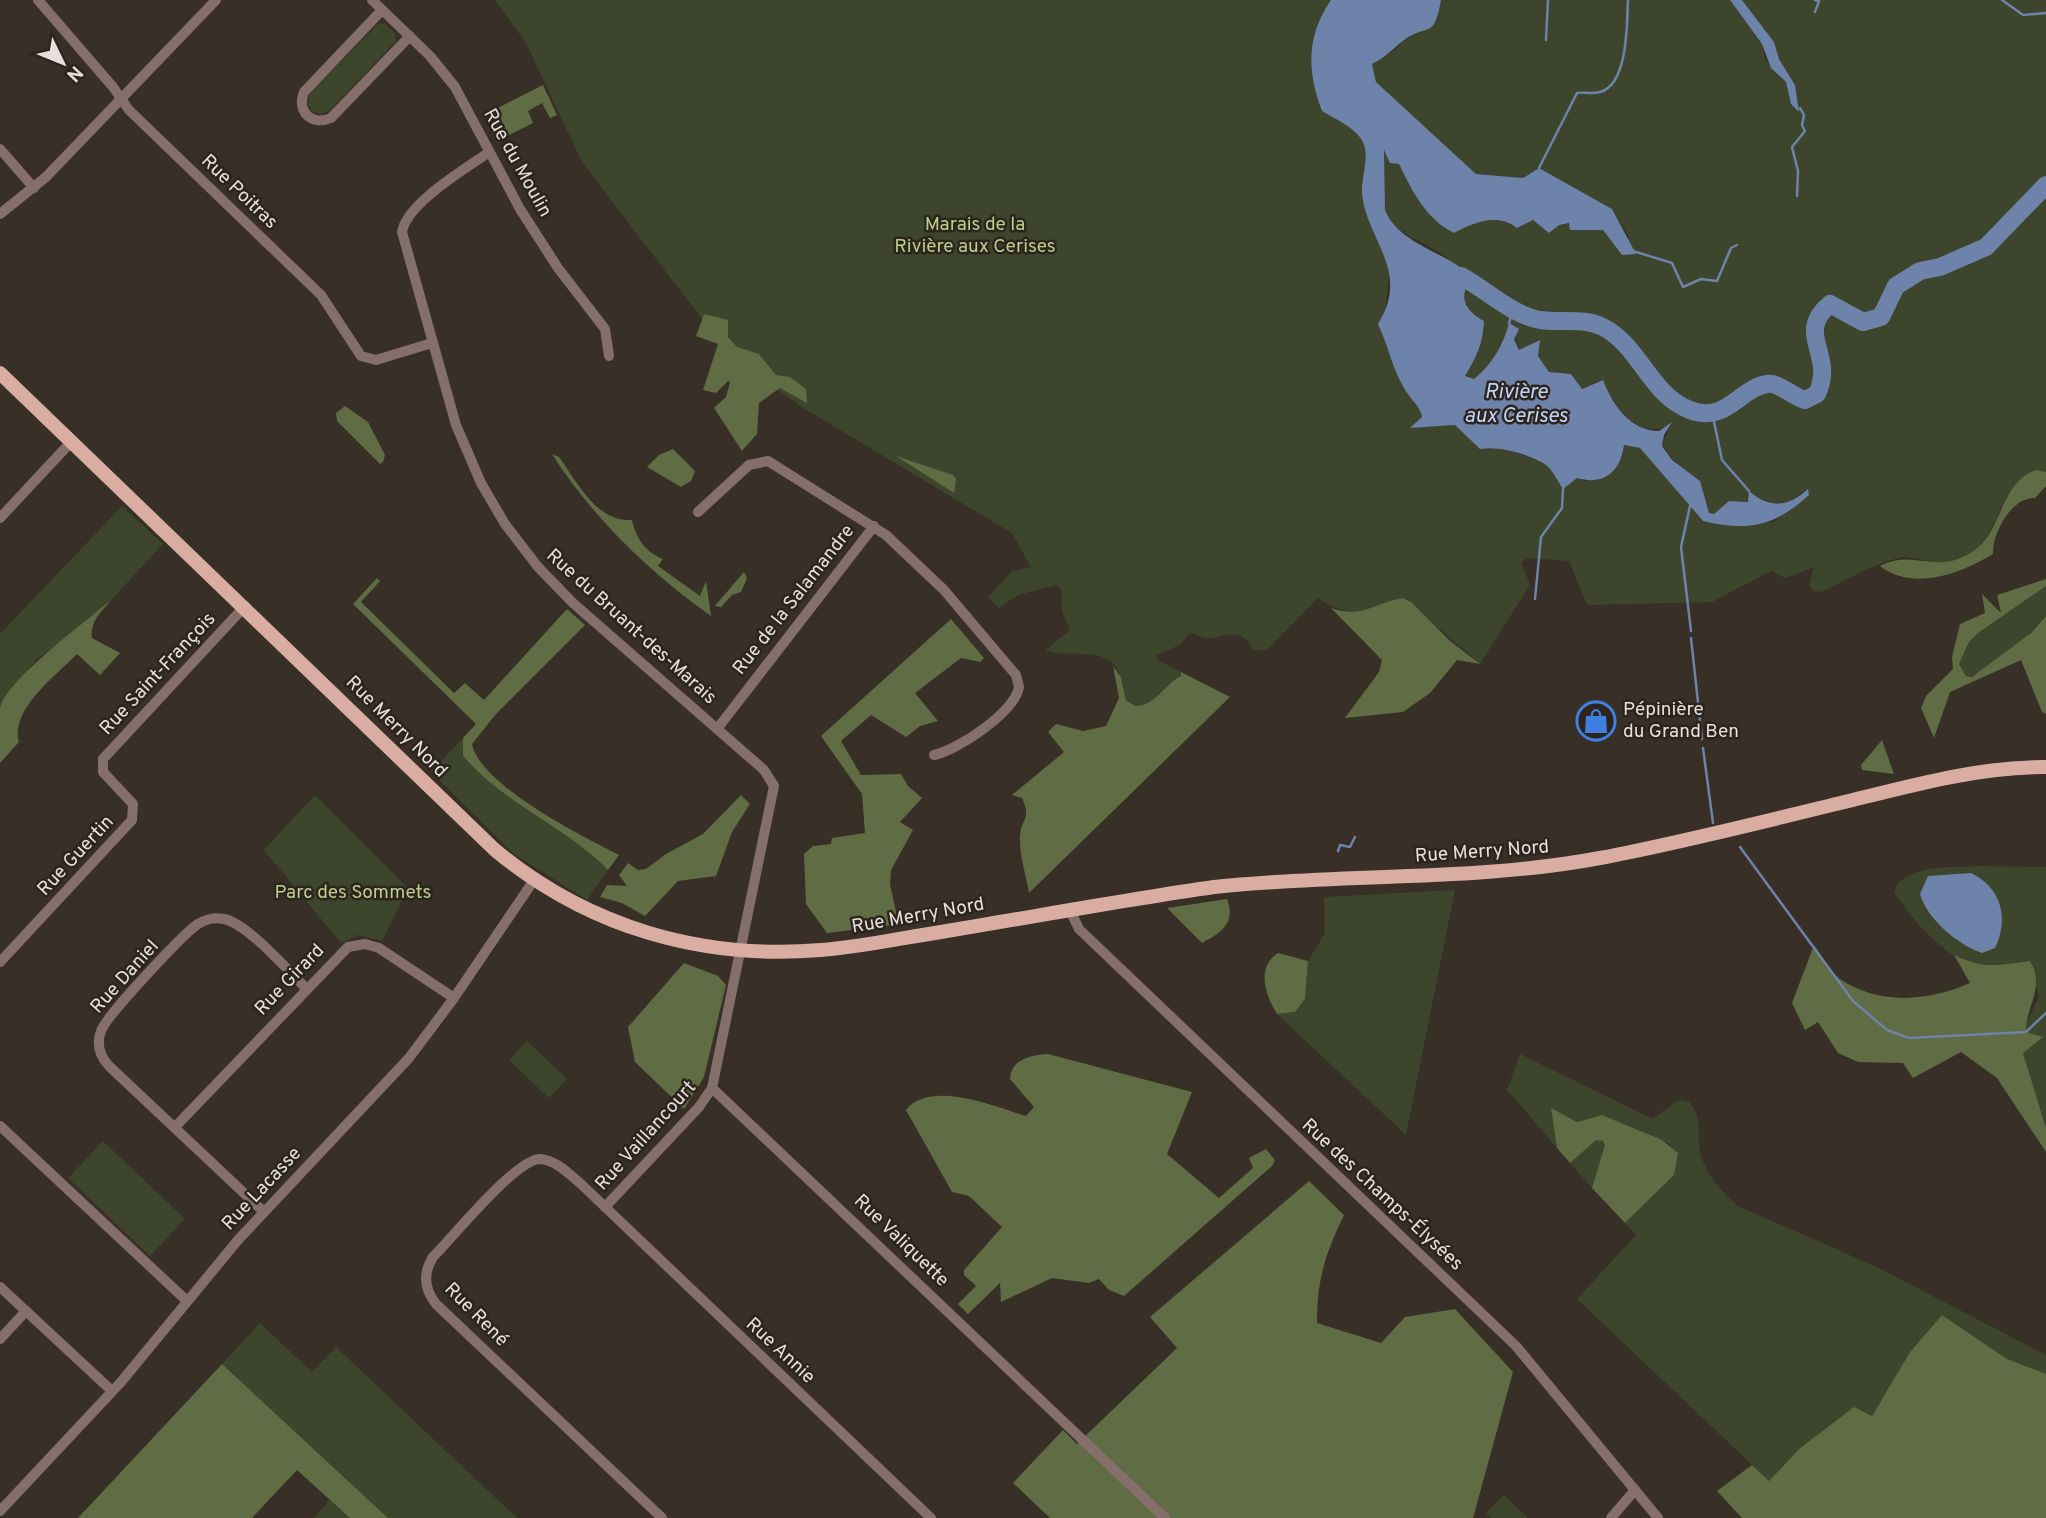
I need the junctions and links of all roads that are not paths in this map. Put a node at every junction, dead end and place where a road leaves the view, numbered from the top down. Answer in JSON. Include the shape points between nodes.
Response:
{"nodes":[{"id":1,"x":38,"y":0,"type":"edge"},
{"id":2,"x":197,"y":0,"type":"edge"},
{"id":3,"x":216,"y":0,"type":"edge"},
{"id":4,"x":372,"y":0,"type":"edge"},
{"id":5,"x":382,"y":9,"type":"junction"},
{"id":6,"x":206,"y":11,"type":"junction"},
{"id":7,"x":410,"y":36,"type":"junction"},
{"id":8,"x":121,"y":99,"type":"junction"},
{"id":9,"x":0,"y":149,"type":"edge"},
{"id":10,"x":488,"y":153,"type":"junction"},
{"id":11,"x":34,"y":188,"type":"junction"},
{"id":12,"x":0,"y":214,"type":"edge"},
{"id":13,"x":432,"y":343,"type":"junction"},
{"id":14,"x":609,"y":356,"type":"dead end"},
{"id":15,"x":0,"y":373,"type":"edge"},
{"id":16,"x":71,"y":442,"type":"junction"},
{"id":17,"x":698,"y":512,"type":"dead end"},
{"id":18,"x":0,"y":518,"type":"edge"},
{"id":19,"x":874,"y":526,"type":"junction"},
{"id":20,"x":245,"y":606,"type":"junction"},
{"id":21,"x":717,"y":729,"type":"junction"},
{"id":22,"x":934,"y":755,"type":"dead end"},
{"id":23,"x":2046,"y":767,"type":"edge"},
{"id":24,"x":101,"y":768,"type":"joint"},
{"id":25,"x":534,"y":880,"type":"junction"},
{"id":26,"x":1070,"y":910,"type":"junction"},
{"id":27,"x":742,"y":951,"type":"junction"},
{"id":28,"x":0,"y":962,"type":"edge"},
{"id":29,"x":306,"y":988,"type":"junction"},
{"id":30,"x":454,"y":998,"type":"junction"},
{"id":31,"x":712,"y":1088,"type":"junction"},
{"id":32,"x":0,"y":1126,"type":"edge"},
{"id":33,"x":175,"y":1127,"type":"junction"},
{"id":34,"x":606,"y":1208,"type":"junction"},
{"id":35,"x":264,"y":1212,"type":"junction"},
{"id":36,"x":0,"y":1286,"type":"edge"},
{"id":37,"x":187,"y":1301,"type":"junction"},
{"id":38,"x":26,"y":1311,"type":"junction"},
{"id":39,"x":0,"y":1339,"type":"edge"},
{"id":40,"x":112,"y":1391,"type":"junction"},
{"id":41,"x":1635,"y":1490,"type":"junction"},
{"id":42,"x":0,"y":1511,"type":"edge"},
{"id":43,"x":662,"y":1518,"type":"edge"},
{"id":44,"x":932,"y":1518,"type":"edge"},
{"id":45,"x":1165,"y":1518,"type":"edge"},
{"id":46,"x":1611,"y":1518,"type":"edge"},
{"id":47,"x":1658,"y":1518,"type":"edge"}],
"edges":[{"from":1,"to":8,"type":"street","name":"Rue Poitras"},
{"from":2,"to":6,"type":"street"},
{"from":3,"to":6,"type":"street"},
{"from":4,"to":5,"type":"street","name":"Rue du Moulin"},
{"from":5,"to":7,"type":"street","name":"Rue du Moulin"},
{"from":5,"to":7,"type":"street","via":[[304,92],[301,103],[307,116],[318,121],[334,116]]},
{"from":6,"to":8,"type":"street"},
{"from":7,"to":10,"type":"street","name":"Rue du Moulin","via":[[455,87]]},
{"from":8,"to":11,"type":"street"},
{"from":8,"to":13,"type":"street","name":"Rue Poitras","via":[[321,295],[358,354],[376,360]]},
{"from":9,"to":11,"type":"street"},
{"from":10,"to":13,"type":"street","name":"Rue du Bruant-des-Marais","via":[[443,184],[403,228]]},
{"from":10,"to":14,"type":"street","name":"Rue du Moulin","via":[[545,248],[605,329]]},
{"from":11,"to":12,"type":"street"},
{"from":13,"to":21,"type":"street","name":"Rue du Bruant-des-Marais","via":[[472,464],[521,546],[582,611]]},
{"from":15,"to":16,"type":"main road","name":"Rue Merry Nord"},
{"from":16,"to":18,"type":"street"},
{"from":16,"to":20,"type":"main road","name":"Rue Merry Nord"},
{"from":17,"to":19,"type":"street","via":[[749,465],[763,460]]},
{"from":19,"to":21,"type":"street","name":"Rue de la Salamandre"},
{"from":19,"to":22,"type":"street","via":[[938,584],[1019,683],[1013,702],[970,739]]},
{"from":20,"to":24,"type":"street","name":"Rue Saint-François","via":[[103,759]]},
{"from":20,"to":25,"type":"main road","name":"Rue Merry Nord","via":[[473,830]]},
{"from":21,"to":27,"type":"street","name":"Rue du Bruant-des-Marais","via":[[769,775],[775,786]]},
{"from":23,"to":26,"type":"main road","name":"Rue Merry Nord","via":[[1969,773],[1561,865],[1459,875],[1244,884]]},
{"from":24,"to":28,"type":"street","name":"Rue Guertin","via":[[133,804],[134,817]]},
{"from":25,"to":27,"type":"main road","name":"Rue Merry Nord","via":[[587,910],[643,933]]},
{"from":25,"to":30,"type":"street","name":"Rue Lacasse"},
{"from":26,"to":27,"type":"main road","name":"Rue Merry Nord","via":[[846,948]]},
{"from":26,"to":41,"type":"street","name":"Rue des Champs-Élysées","via":[[1079,929],[1516,1346]]},
{"from":27,"to":31,"type":"street"},
{"from":29,"to":30,"type":"street","name":"Rue Girard","via":[[343,950],[365,944],[379,948]]},
{"from":29,"to":33,"type":"street","name":"Rue Girard"},
{"from":29,"to":33,"type":"street","name":"Rue Daniel","via":[[234,922],[213,919],[188,933],[107,1020],[99,1040],[109,1066]]},
{"from":30,"to":35,"type":"street","name":"Rue Lacasse","via":[[409,1058]]},
{"from":31,"to":34,"type":"street","name":"Rue Vaillancourt"},
{"from":31,"to":45,"type":"street","name":"Rue Valiquette"},
{"from":32,"to":37,"type":"street"},
{"from":33,"to":35,"type":"street","name":"Rue Daniel"},
{"from":34,"to":43,"type":"street","name":"Rue René","via":[[555,1163],[537,1159],[525,1163],[433,1257],[426,1285],[436,1304]]},
{"from":34,"to":44,"type":"street","name":"Rue Annie"},
{"from":35,"to":37,"type":"street","name":"Rue Lacasse"},
{"from":36,"to":38,"type":"street"},
{"from":37,"to":40,"type":"street","name":"Rue Lacasse"},
{"from":38,"to":39,"type":"street"},
{"from":38,"to":40,"type":"street"},
{"from":40,"to":42,"type":"street","name":"Rue Lacasse"},
{"from":41,"to":46,"type":"street"},
{"from":41,"to":47,"type":"street","name":"Rue des Champs-Élysées"}]}
